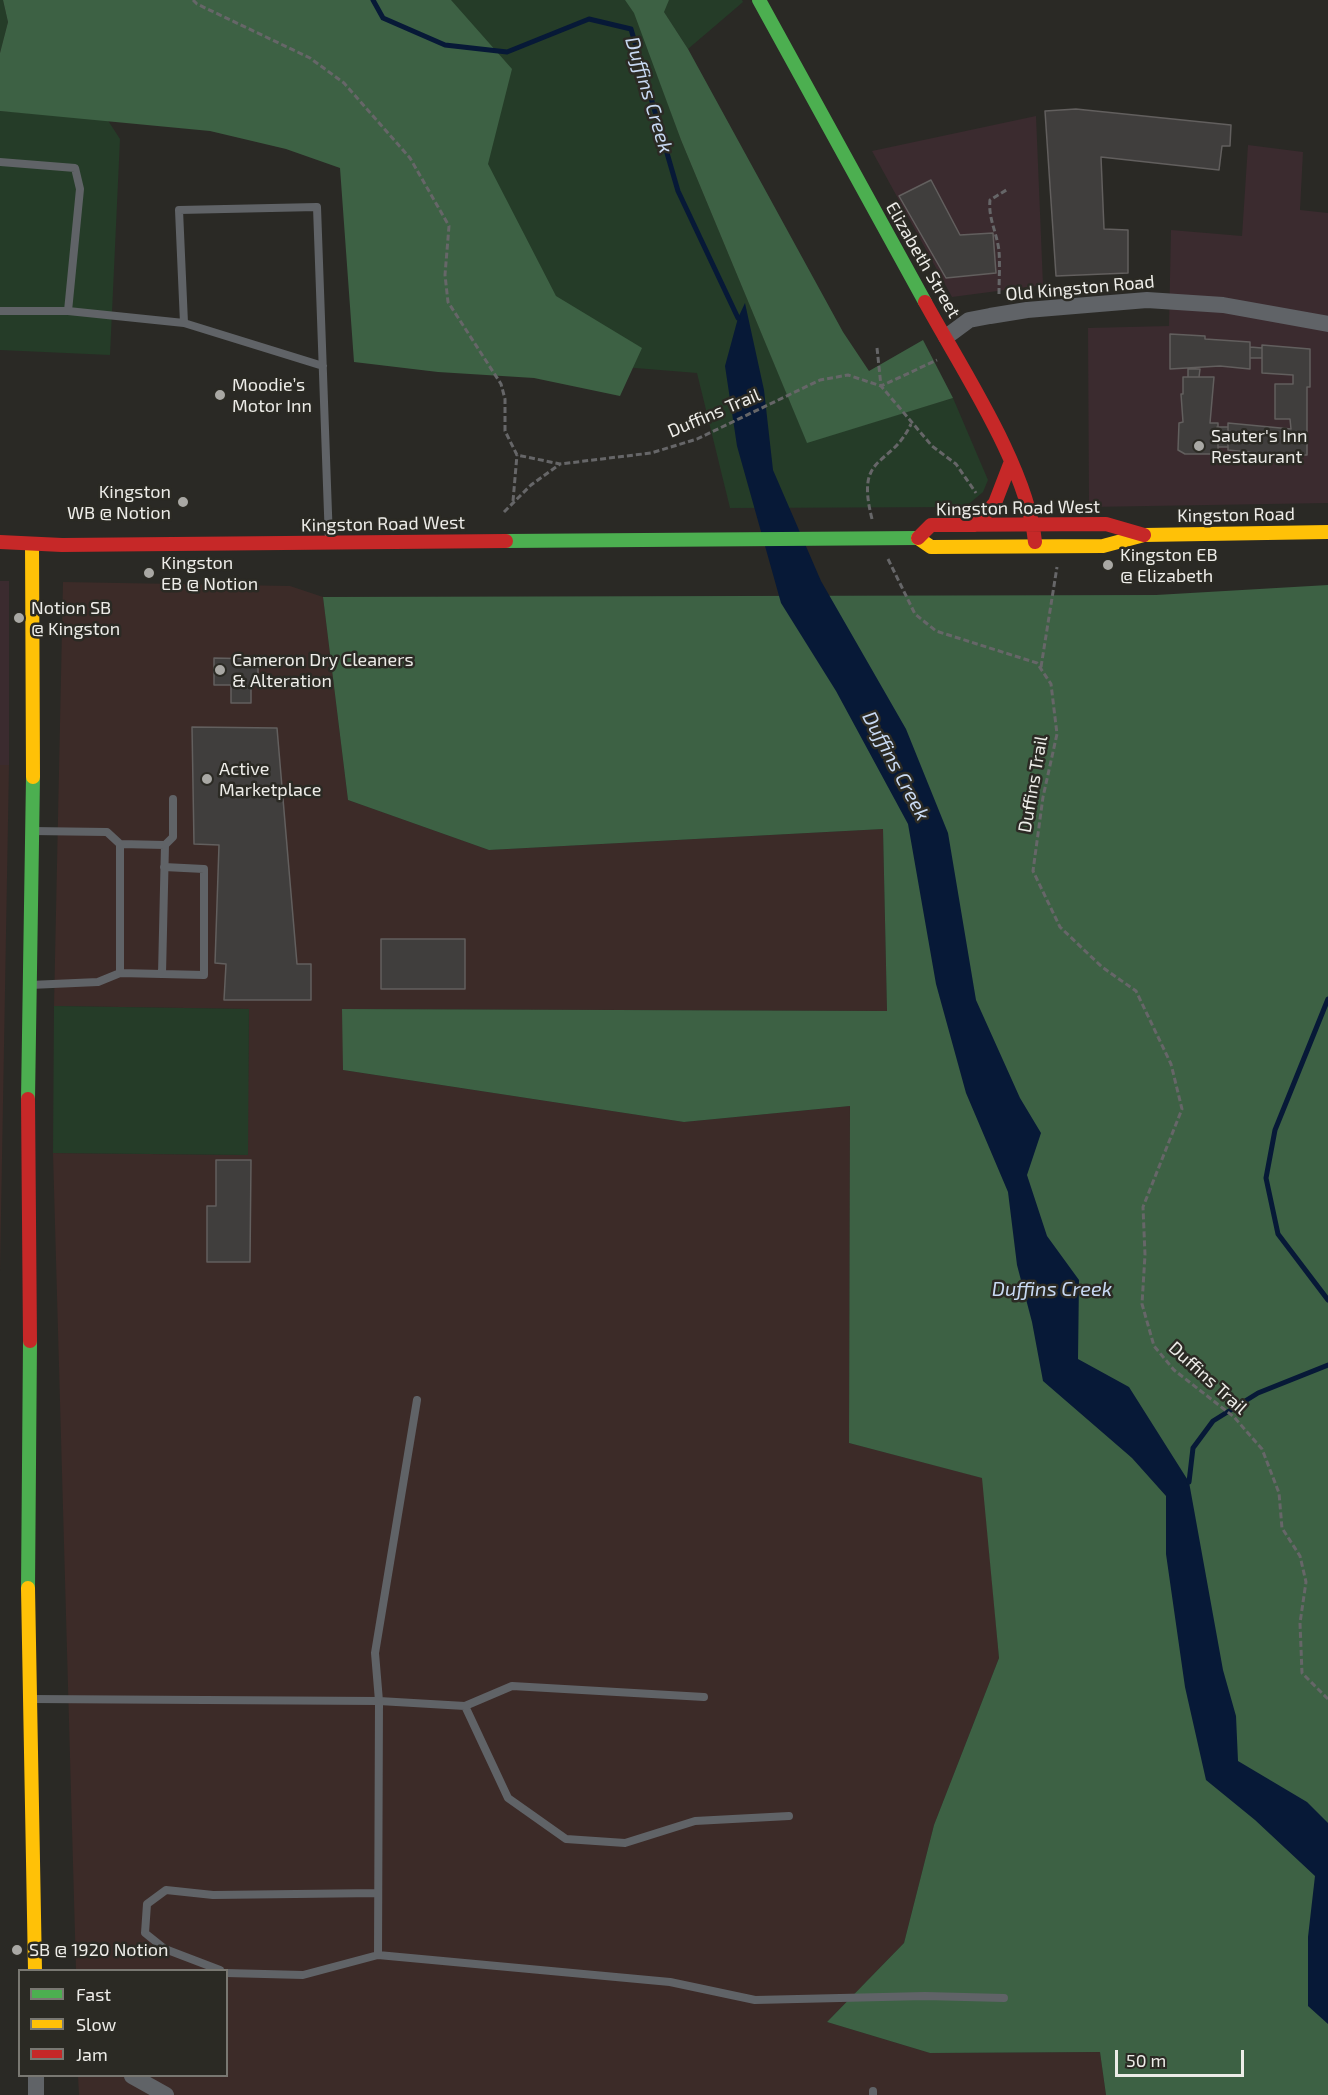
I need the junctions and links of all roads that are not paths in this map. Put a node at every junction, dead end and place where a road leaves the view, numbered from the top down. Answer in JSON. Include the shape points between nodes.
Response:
{"nodes":[{"id":1,"x":759,"y":0,"type":"edge"},
{"id":2,"x":0,"y":162,"type":"edge"},
{"id":3,"x":68,"y":310,"type":"junction"},
{"id":4,"x":0,"y":311,"type":"edge"},
{"id":5,"x":184,"y":323,"type":"junction"},
{"id":6,"x":1328,"y":324,"type":"edge"},
{"id":7,"x":946,"y":337,"type":"junction"},
{"id":8,"x":323,"y":366,"type":"junction"},
{"id":9,"x":1010,"y":464,"type":"junction"},
{"id":10,"x":975,"y":525,"type":"junction"},
{"id":11,"x":1034,"y":525,"type":"junction"},
{"id":12,"x":1328,"y":532,"type":"edge"},
{"id":13,"x":1144,"y":535,"type":"junction"},
{"id":14,"x":918,"y":538,"type":"junction"},
{"id":15,"x":0,"y":542,"type":"edge"},
{"id":16,"x":329,"y":543,"type":"junction"},
{"id":17,"x":32,"y":544,"type":"junction"},
{"id":18,"x":1035,"y":546,"type":"junction"},
{"id":19,"x":173,"y":799,"type":"dead end"},
{"id":20,"x":32,"y":831,"type":"junction"},
{"id":21,"x":120,"y":844,"type":"junction"},
{"id":22,"x":165,"y":845,"type":"junction"},
{"id":23,"x":164,"y":867,"type":"junction"},
{"id":24,"x":120,"y":973,"type":"junction"},
{"id":25,"x":162,"y":974,"type":"junction"},
{"id":26,"x":29,"y":985,"type":"junction"},
{"id":27,"x":417,"y":1400,"type":"dead end"},
{"id":28,"x":704,"y":1698,"type":"dead end"},
{"id":29,"x":30,"y":1699,"type":"junction"},
{"id":30,"x":379,"y":1701,"type":"junction"},
{"id":31,"x":465,"y":1706,"type":"junction"},
{"id":32,"x":789,"y":1816,"type":"dead end"},
{"id":33,"x":378,"y":1893,"type":"junction"},
{"id":34,"x":378,"y":1955,"type":"junction"},
{"id":35,"x":35,"y":1969,"type":"edge"},
{"id":36,"x":215,"y":1969,"type":"edge"},
{"id":37,"x":228,"y":1973,"type":"edge"},
{"id":38,"x":1004,"y":1998,"type":"dead end"},
{"id":39,"x":36,"y":2077,"type":"edge"},
{"id":40,"x":134,"y":2077,"type":"edge"},
{"id":41,"x":36,"y":2095,"type":"edge"},
{"id":42,"x":166,"y":2095,"type":"edge"}],
"edges":[{"from":1,"to":7,"type":"street","name":"Elizabeth Street"},
{"from":2,"to":3,"type":"lane","via":[[75,168],[80,189]]},
{"from":3,"to":4,"type":"lane"},
{"from":3,"to":5,"type":"lane"},
{"from":5,"to":8,"type":"lane"},
{"from":5,"to":8,"type":"lane","via":[[179,210],[317,207]]},
{"from":6,"to":7,"type":"street","name":"Old Kingston Road","via":[[1223,306],[1147,300],[990,316],[969,320]]},
{"from":7,"to":9,"type":"street","name":"Elizabeth Street"},
{"from":8,"to":16,"type":"lane"},
{"from":9,"to":10,"type":"street","via":[[995,503]]},
{"from":9,"to":11,"type":"street","name":"Elizabeth Street"},
{"from":10,"to":11,"type":"street","name":"Kingston Road West"},
{"from":10,"to":14,"type":"street","name":"Kingston Road West","via":[[931,525]]},
{"from":11,"to":13,"type":"street","name":"Kingston Road West","via":[[1106,524]]},
{"from":11,"to":18,"type":"street","name":"Elizabeth Street"},
{"from":12,"to":13,"type":"street","name":"Kingston Road"},
{"from":13,"to":18,"type":"street","name":"Kingston Road West","via":[[1102,546]]},
{"from":14,"to":16,"type":"street","name":"Kingston Road West"},
{"from":14,"to":18,"type":"street","name":"Kingston Road West","via":[[931,548]]},
{"from":15,"to":17,"type":"street"},
{"from":16,"to":17,"type":"street","name":"Kingston Road West"},
{"from":17,"to":20,"type":"street"},
{"from":19,"to":22,"type":"lane","via":[[173,837]]},
{"from":20,"to":21,"type":"lane","via":[[107,832]]},
{"from":20,"to":26,"type":"street"},
{"from":21,"to":22,"type":"lane"},
{"from":21,"to":24,"type":"lane"},
{"from":22,"to":23,"type":"lane"},
{"from":23,"to":25,"type":"lane"},
{"from":23,"to":25,"type":"lane","via":[[204,868],[204,975]]},
{"from":24,"to":25,"type":"lane"},
{"from":24,"to":26,"type":"lane","via":[[98,982]]},
{"from":26,"to":29,"type":"street"},
{"from":27,"to":30,"type":"lane","via":[[375,1653]]},
{"from":28,"to":31,"type":"lane","via":[[512,1686]]},
{"from":29,"to":30,"type":"lane"},
{"from":29,"to":35,"type":"street"},
{"from":30,"to":31,"type":"lane"},
{"from":30,"to":33,"type":"lane"},
{"from":31,"to":32,"type":"lane","via":[[508,1798],[566,1839],[625,1843],[695,1821]]},
{"from":33,"to":34,"type":"lane"},
{"from":33,"to":36,"type":"lane","via":[[213,1895],[166,1890],[147,1904],[146,1933],[165,1949]]},
{"from":34,"to":37,"type":"lane","via":[[303,1975]]},
{"from":34,"to":38,"type":"lane","via":[[670,1982],[755,2000]]},
{"from":39,"to":41,"type":"street"},
{"from":40,"to":42,"type":"street"}]}
